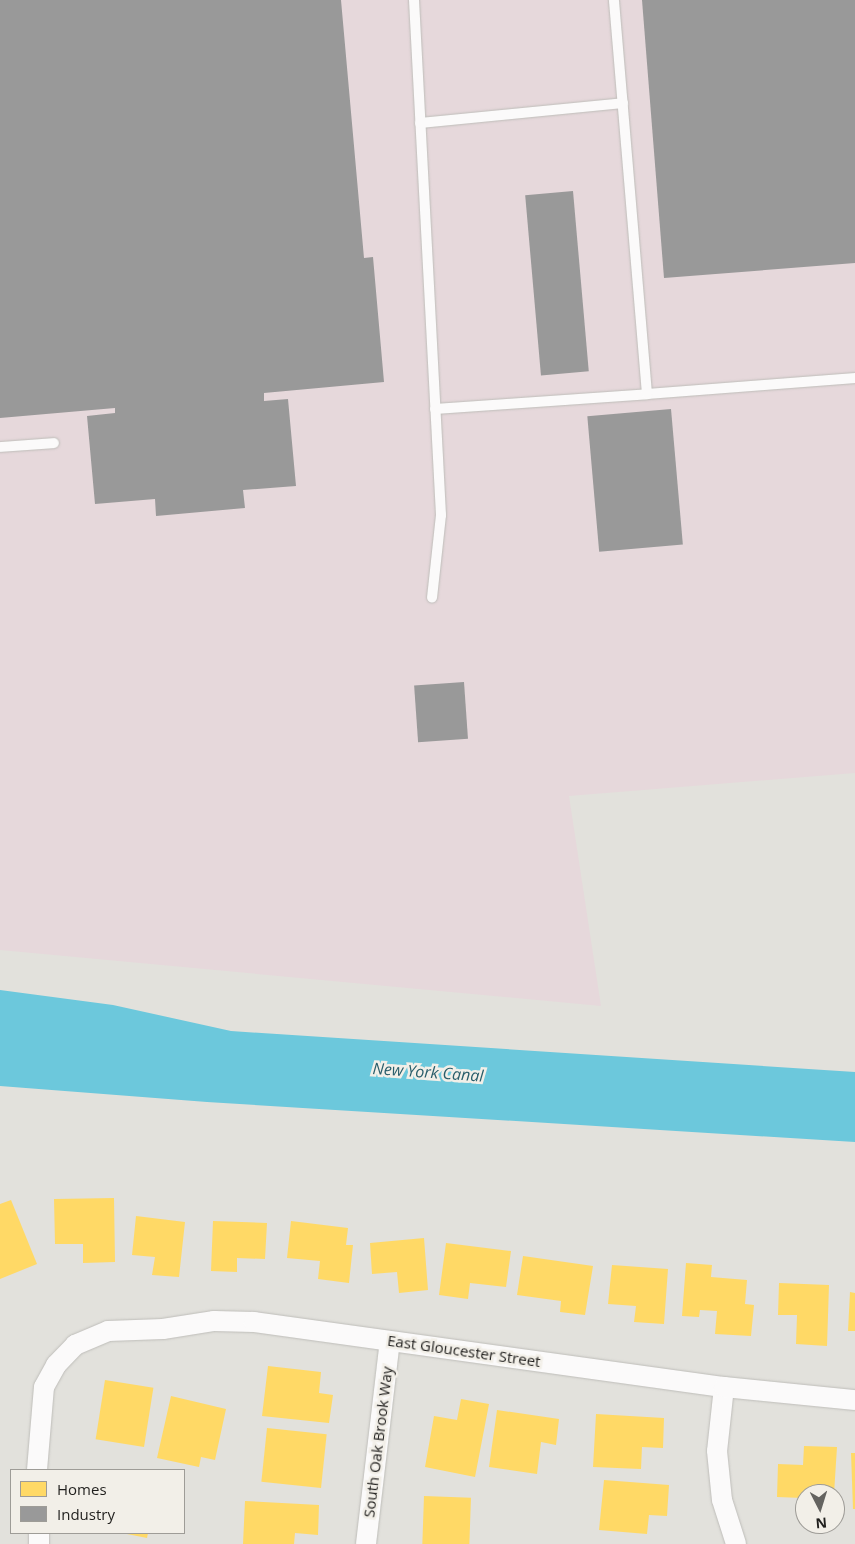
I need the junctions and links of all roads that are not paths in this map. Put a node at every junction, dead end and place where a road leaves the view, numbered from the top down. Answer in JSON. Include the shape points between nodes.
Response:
{"nodes":[{"id":1,"x":414,"y":0,"type":"edge"},
{"id":2,"x":614,"y":0,"type":"edge"},
{"id":3,"x":623,"y":103,"type":"junction"},
{"id":4,"x":420,"y":123,"type":"junction"},
{"id":5,"x":855,"y":378,"type":"edge"},
{"id":6,"x":647,"y":394,"type":"junction"},
{"id":7,"x":435,"y":409,"type":"junction"},
{"id":8,"x":54,"y":443,"type":"dead end"},
{"id":9,"x":0,"y":447,"type":"edge"},
{"id":10,"x":432,"y":598,"type":"dead end"},
{"id":11,"x":390,"y":1341,"type":"junction"},
{"id":12,"x":724,"y":1387,"type":"junction"},
{"id":13,"x":855,"y":1400,"type":"edge"},
{"id":14,"x":37,"y":1469,"type":"edge"},
{"id":15,"x":366,"y":1544,"type":"edge"},
{"id":16,"x":736,"y":1544,"type":"edge"}],
"edges":[{"from":1,"to":4,"type":"lane"},
{"from":2,"to":3,"type":"lane"},
{"from":3,"to":4,"type":"lane"},
{"from":3,"to":6,"type":"lane"},
{"from":4,"to":7,"type":"lane"},
{"from":5,"to":6,"type":"lane"},
{"from":6,"to":7,"type":"lane"},
{"from":7,"to":10,"type":"lane","via":[[441,515]]},
{"from":8,"to":9,"type":"lane"},
{"from":11,"to":12,"type":"street","name":"East Gloucester Street"},
{"from":11,"to":14,"type":"street","name":"East Gloucester Street","via":[[254,1322],[214,1321],[163,1329],[108,1331],[75,1344],[56,1365],[44,1387]]},
{"from":11,"to":15,"type":"street","name":"South Oak Brook Way"},
{"from":12,"to":13,"type":"street","name":"East Gloucester Street"},
{"from":12,"to":16,"type":"street","via":[[717,1451],[722,1500]]}]}
